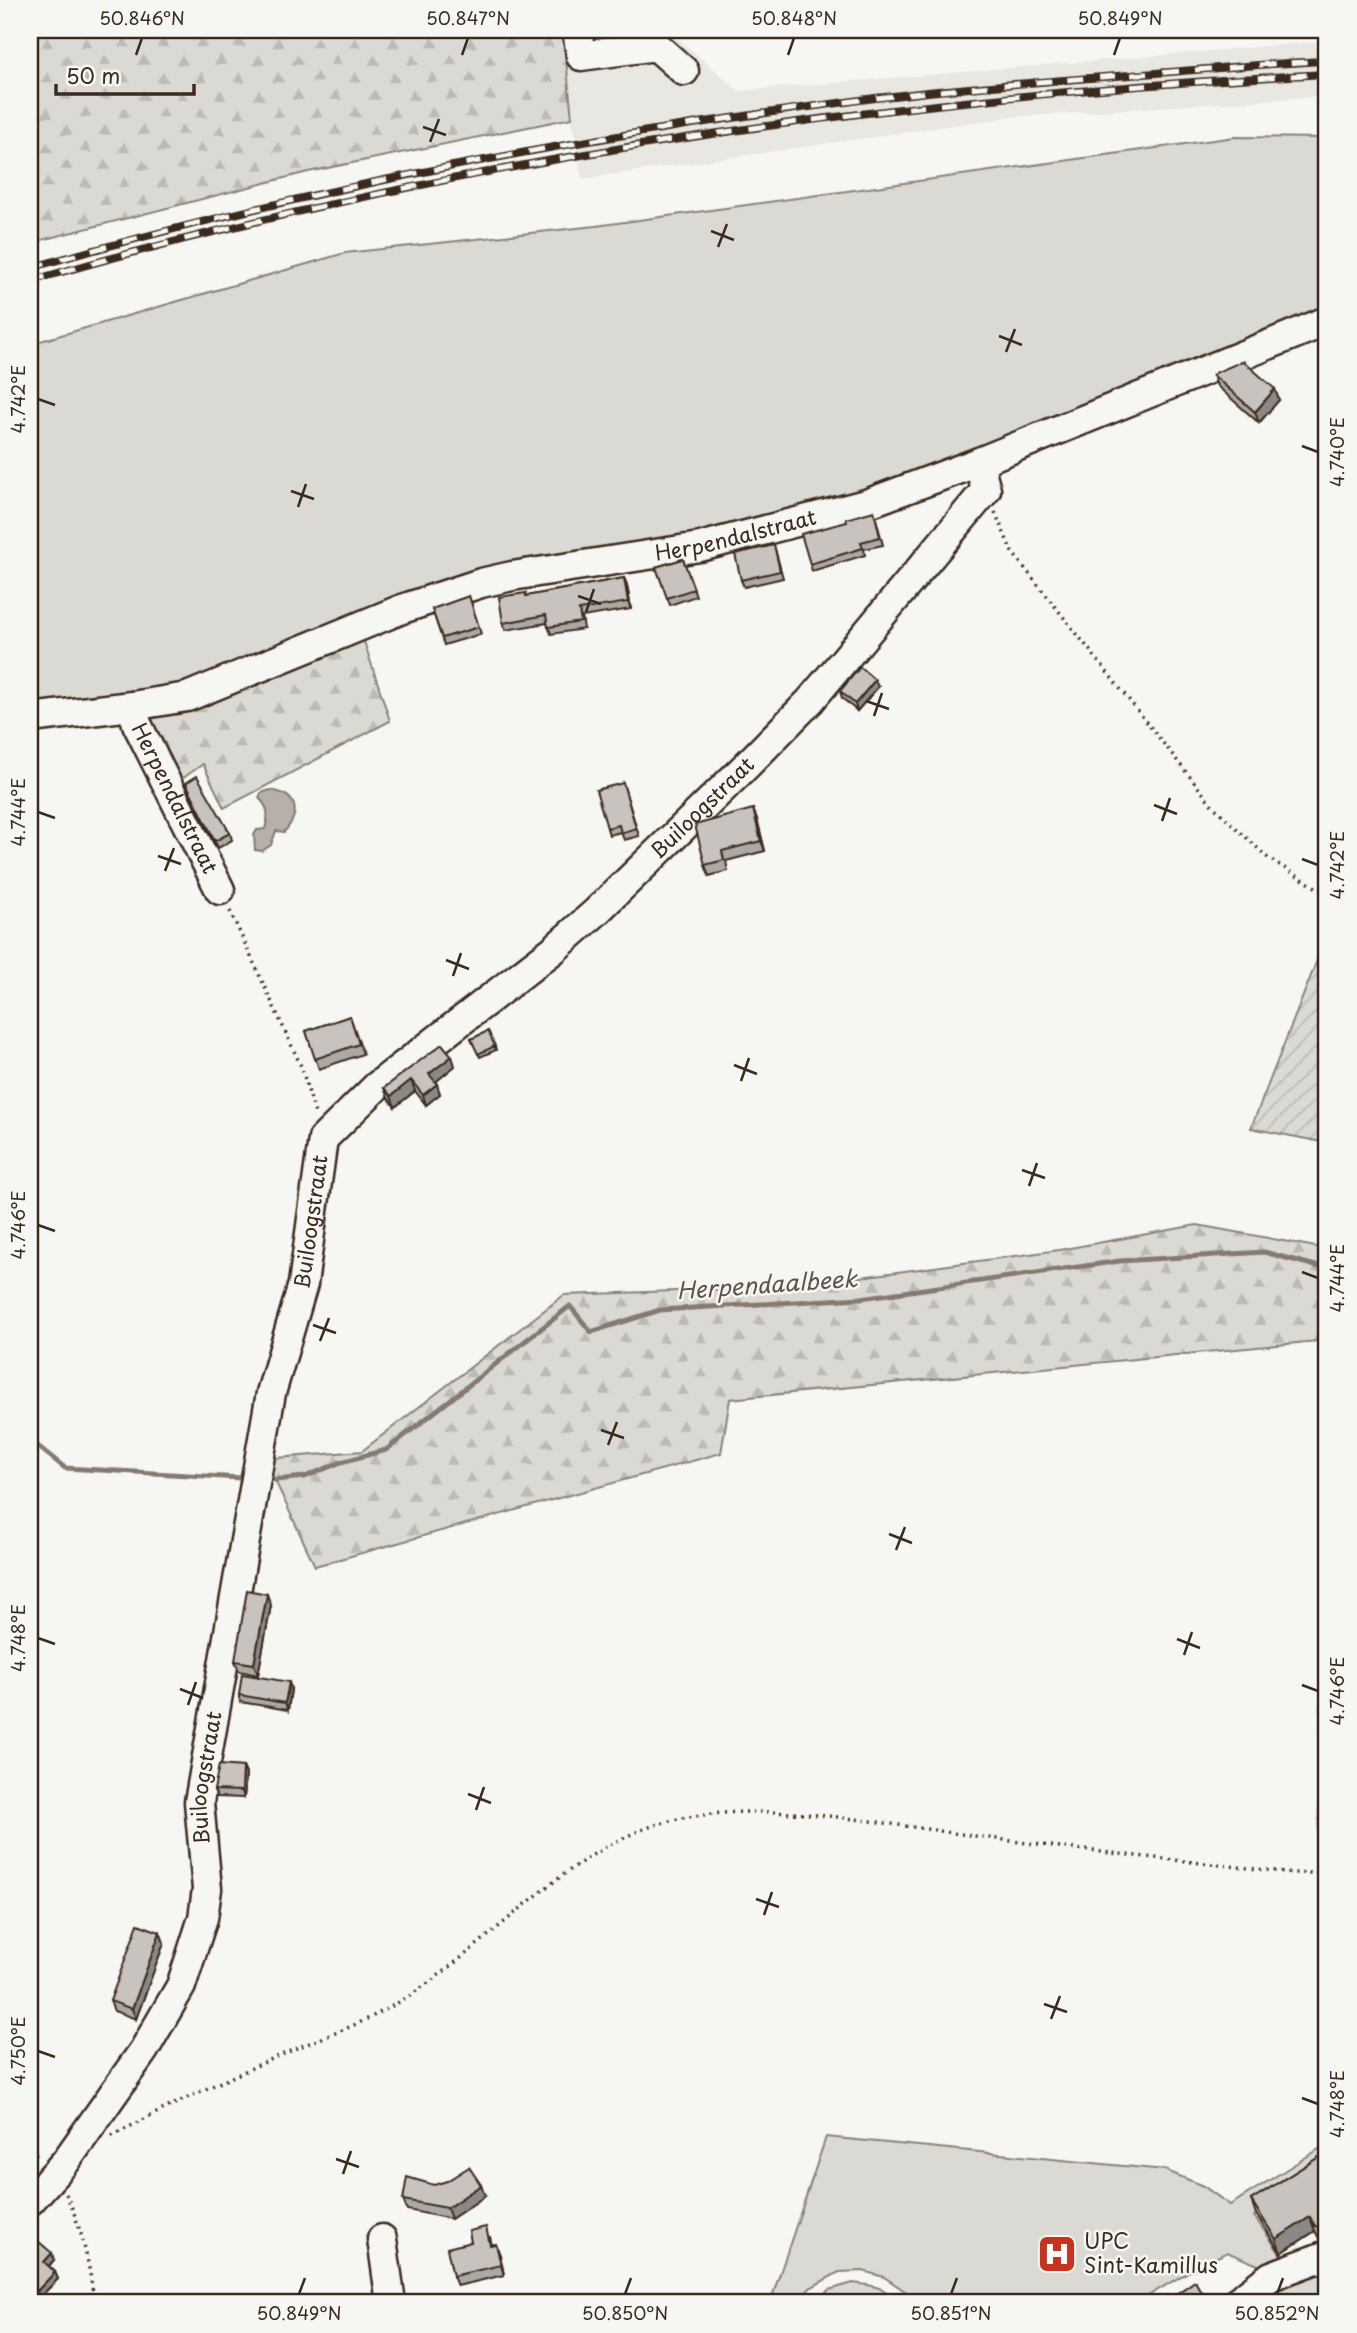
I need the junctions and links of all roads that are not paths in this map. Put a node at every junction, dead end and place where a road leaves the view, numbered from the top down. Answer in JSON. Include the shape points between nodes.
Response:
{"nodes":[{"id":1,"x":577,"y":30,"type":"edge"},
{"id":2,"x":684,"y":71,"type":"dead end"},
{"id":3,"x":1327,"y":321,"type":"edge"},
{"id":4,"x":979,"y":462,"type":"junction"},
{"id":5,"x":132,"y":706,"type":"junction"},
{"id":6,"x":30,"y":718,"type":"edge"},
{"id":7,"x":220,"y":890,"type":"road end"},
{"id":8,"x":30,"y":2201,"type":"edge"},
{"id":9,"x":382,"y":2239,"type":"dead end"},
{"id":10,"x":1327,"y":2261,"type":"edge"},
{"id":11,"x":391,"y":2303,"type":"edge"},
{"id":12,"x":1235,"y":2303,"type":"edge"}],
"edges":[{"from":1,"to":2,"type":"street","via":[[581,56],[656,46]]},
{"from":3,"to":4,"type":"street","name":"Herpendalstraat"},
{"from":4,"to":5,"type":"street","name":"Herpendalstraat","via":[[866,504],[700,547],[512,576],[446,593],[187,696]]},
{"from":4,"to":8,"type":"street","name":"Builoogstraat","via":[[986,490],[810,701],[553,950],[377,1086],[323,1139],[303,1284],[271,1393],[199,1802],[207,1889],[203,1918],[181,1986],[136,2061],[56,2173]]},
{"from":5,"to":6,"type":"street","name":"Herpendalstraat"},
{"from":5,"to":7,"type":"street","name":"Herpendalstraat"},
{"from":9,"to":11,"type":"street"},
{"from":10,"to":12,"type":"street","via":[[1324,2256],[1271,2276]]}]}
